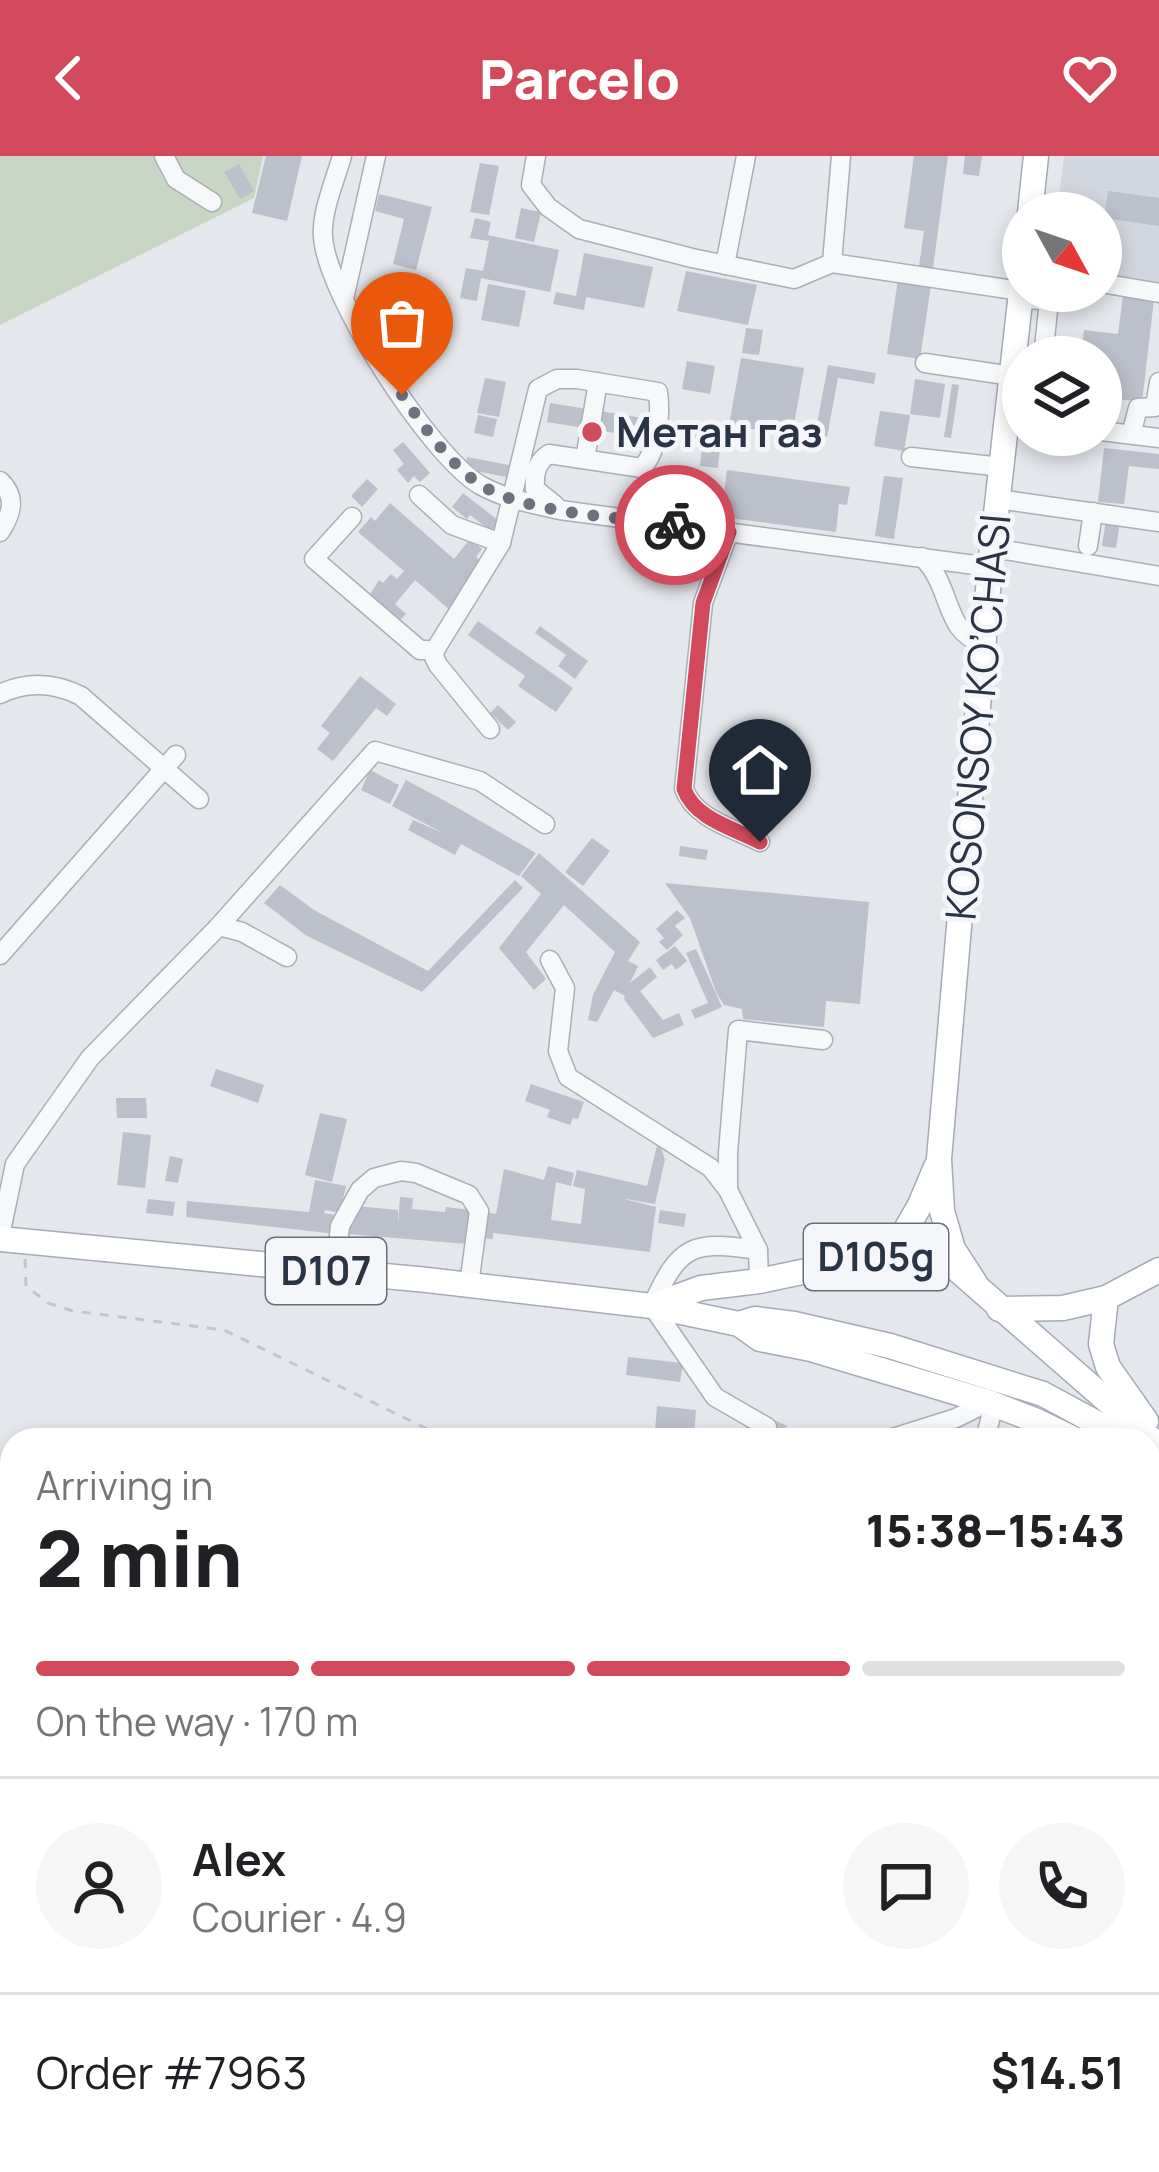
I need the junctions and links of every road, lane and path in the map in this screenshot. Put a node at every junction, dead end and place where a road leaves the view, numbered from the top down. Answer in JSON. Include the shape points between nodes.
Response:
{"nodes":[{"id":1,"x":164,"y":156,"type":"edge"},
{"id":2,"x":342,"y":156,"type":"edge"},
{"id":3,"x":376,"y":156,"type":"edge"},
{"id":4,"x":536,"y":156,"type":"edge"},
{"id":5,"x":746,"y":156,"type":"edge"},
{"id":6,"x":841,"y":156,"type":"edge"},
{"id":7,"x":1036,"y":156,"type":"edge"},
{"id":8,"x":1032,"y":192,"type":"edge"},
{"id":9,"x":212,"y":202,"type":"dead end"},
{"id":10,"x":832,"y":263,"type":"junction"},
{"id":11,"x":725,"y":265,"type":"junction"},
{"id":12,"x":1002,"y":285,"type":"edge"},
{"id":13,"x":1122,"y":287,"type":"edge"},
{"id":14,"x":1159,"y":293,"type":"edge"},
{"id":15,"x":344,"y":299,"type":"junction"},
{"id":16,"x":925,"y":363,"type":"dead end"},
{"id":17,"x":1002,"y":375,"type":"edge"},
{"id":18,"x":598,"y":382,"type":"junction"},
{"id":19,"x":1159,"y":382,"type":"edge"},
{"id":20,"x":1157,"y":407,"type":"edge"},
{"id":21,"x":1122,"y":434,"type":"edge"},
{"id":22,"x":1134,"y":435,"type":"junction"},
{"id":23,"x":1159,"y":438,"type":"edge"},
{"id":24,"x":1005,"y":456,"type":"edge"},
{"id":25,"x":911,"y":457,"type":"dead end"},
{"id":26,"x":585,"y":460,"type":"junction"},
{"id":27,"x":1002,"y":467,"type":"junction"},
{"id":28,"x":0,"y":481,"type":"edge"},
{"id":29,"x":419,"y":495,"type":"dead end"},
{"id":30,"x":512,"y":499,"type":"junction"},
{"id":31,"x":998,"y":499,"type":"junction"},
{"id":32,"x":560,"y":510,"type":"junction"},
{"id":33,"x":1093,"y":512,"type":"junction"},
{"id":34,"x":352,"y":518,"type":"dead end"},
{"id":35,"x":1159,"y":522,"type":"edge"},
{"id":36,"x":0,"y":532,"type":"edge"},
{"id":37,"x":729,"y":532,"type":"junction"},
{"id":38,"x":501,"y":543,"type":"junction"},
{"id":39,"x":1088,"y":546,"type":"dead end"},
{"id":40,"x":922,"y":557,"type":"junction"},
{"id":41,"x":992,"y":557,"type":"junction"},
{"id":42,"x":1159,"y":576,"type":"edge"},
{"id":43,"x":984,"y":643,"type":"junction"},
{"id":44,"x":435,"y":650,"type":"junction"},
{"id":45,"x":1,"y":692,"type":"edge"},
{"id":46,"x":490,"y":729,"type":"dead end"},
{"id":47,"x":170,"y":762,"type":"junction"},
{"id":48,"x":199,"y":799,"type":"dead end"},
{"id":49,"x":544,"y":824,"type":"dead end"},
{"id":50,"x":760,"y":842,"type":"dead end"},
{"id":51,"x":219,"y":926,"type":"junction"},
{"id":52,"x":0,"y":955,"type":"edge"},
{"id":53,"x":287,"y":957,"type":"dead end"},
{"id":54,"x":550,"y":960,"type":"dead end"},
{"id":55,"x":823,"y":1040,"type":"dead end"},
{"id":56,"x":939,"y":1159,"type":"junction"},
{"id":57,"x":728,"y":1190,"type":"junction"},
{"id":58,"x":8,"y":1238,"type":"edge"},
{"id":59,"x":758,"y":1250,"type":"junction"},
{"id":60,"x":878,"y":1256,"type":"junction"},
{"id":61,"x":1159,"y":1270,"type":"edge"},
{"id":62,"x":335,"y":1272,"type":"junction"},
{"id":63,"x":759,"y":1281,"type":"junction"},
{"id":64,"x":975,"y":1283,"type":"junction"},
{"id":65,"x":469,"y":1285,"type":"junction"},
{"id":66,"x":1106,"y":1298,"type":"junction"},
{"id":67,"x":652,"y":1306,"type":"junction"},
{"id":68,"x":999,"y":1310,"type":"junction"},
{"id":69,"x":745,"y":1325,"type":"junction"},
{"id":70,"x":993,"y":1404,"type":"junction"},
{"id":71,"x":767,"y":1427,"type":"tunnel mouth"},
{"id":72,"x":425,"y":1428,"type":"edge"},
{"id":73,"x":924,"y":1428,"type":"edge"},
{"id":74,"x":988,"y":1428,"type":"edge"},
{"id":75,"x":1025,"y":1428,"type":"edge"},
{"id":76,"x":1048,"y":1428,"type":"edge"},
{"id":77,"x":1106,"y":1428,"type":"edge"},
{"id":78,"x":1138,"y":1428,"type":"edge"},
{"id":79,"x":1152,"y":1428,"type":"edge"}],
"edges":[{"from":1,"to":9,"type":"street","via":[[176,179]]},
{"from":2,"to":15,"type":"street","via":[[322,230]]},
{"from":3,"to":15,"type":"street"},
{"from":4,"to":11,"type":"street","via":[[531,185],[579,229]]},
{"from":5,"to":11,"type":"street"},
{"from":6,"to":10,"type":"street"},
{"from":7,"to":8,"type":"main road"},
{"from":10,"to":11,"type":"street","via":[[794,279]]},
{"from":10,"to":12,"type":"street"},
{"from":13,"to":14,"type":"street"},
{"from":15,"to":30,"type":"street","via":[[453,462]]},
{"from":16,"to":17,"type":"street"},
{"from":18,"to":26,"type":"street"},
{"from":18,"to":26,"type":"street","via":[[658,392],[652,456],[642,468]]},
{"from":18,"to":30,"type":"street","via":[[557,379],[538,388]]},
{"from":19,"to":20,"type":"street"},
{"from":20,"to":22,"type":"street","via":[[1138,408]]},
{"from":21,"to":22,"type":"street"},
{"from":22,"to":23,"type":"street"},
{"from":24,"to":27,"type":"main road","name":"KOSONSOY KO’CHASI","number":"D105g"},
{"from":25,"to":27,"type":"street"},
{"from":26,"to":32,"type":"street","via":[[549,454],[539,463],[536,489]]},
{"from":27,"to":31,"type":"main road","name":"KOSONSOY KO’CHASI","number":"D105g"},
{"from":28,"to":36,"type":"street","via":[[12,508]]},
{"from":29,"to":38,"type":"street","via":[[452,525]]},
{"from":30,"to":32,"type":"street"},
{"from":30,"to":38,"type":"street"},
{"from":31,"to":33,"type":"street"},
{"from":31,"to":41,"type":"main road","name":"KOSONSOY KO’CHASI","number":"D105g"},
{"from":32,"to":37,"type":"street"},
{"from":33,"to":35,"type":"street"},
{"from":33,"to":39,"type":"street"},
{"from":34,"to":44,"type":"street","via":[[314,559],[420,650]]},
{"from":37,"to":40,"type":"street"},
{"from":37,"to":50,"type":"street","via":[[703,603],[684,789],[698,812]]},
{"from":38,"to":44,"type":"street"},
{"from":40,"to":41,"type":"street"},
{"from":40,"to":43,"type":"street","via":[[940,579],[959,631]]},
{"from":41,"to":42,"type":"street"},
{"from":41,"to":43,"type":"main road","name":"KOSONSOY KO’CHASI","number":"D105g"},
{"from":43,"to":56,"type":"main road","name":"KOSONSOY KO’CHASI","number":"D105g"},
{"from":44,"to":46,"type":"street","via":[[438,665]]},
{"from":45,"to":47,"type":"street","via":[[61,686]]},
{"from":47,"to":48,"type":"street"},
{"from":47,"to":52,"type":"street"},
{"from":49,"to":51,"type":"street","via":[[480,781],[375,752]]},
{"from":51,"to":53,"type":"street"},
{"from":51,"to":58,"type":"street","via":[[90,1058],[16,1164]]},
{"from":54,"to":57,"type":"street","via":[[566,988],[558,1051],[568,1077],[711,1168]]},
{"from":55,"to":57,"type":"street","via":[[738,1030]]},
{"from":56,"to":60,"type":"main road","number":"D105g","via":[[904,1233]]},
{"from":56,"to":64,"type":"main road","number":"D105g","via":[[947,1230]]},
{"from":57,"to":59,"type":"street"},
{"from":58,"to":62,"type":"main road","number":"D107"},
{"from":58,"to":72,"type":"path","via":[[26,1286],[48,1303],[224,1330]]},
{"from":59,"to":63,"type":"street"},
{"from":59,"to":67,"type":"street","via":[[689,1250]]},
{"from":60,"to":63,"type":"main road","number":"D105g"},
{"from":60,"to":64,"type":"main road","via":[[929,1251]]},
{"from":61,"to":66,"type":"main road"},
{"from":62,"to":65,"type":"main road","number":"D107"},
{"from":62,"to":65,"type":"street","via":[[348,1208],[374,1178],[401,1171],[469,1195],[479,1210]]},
{"from":63,"to":67,"type":"main road","number":"D105g","via":[[701,1288]]},
{"from":63,"to":69,"type":"main road"},
{"from":64,"to":68,"type":"main road"},
{"from":65,"to":67,"type":"main road","number":"D107"},
{"from":66,"to":68,"type":"main road"},
{"from":66,"to":79,"type":"main road","via":[[1101,1344],[1108,1367]]},
{"from":67,"to":69,"type":"main road","number":"D107"},
{"from":67,"to":71,"type":"street","via":[[715,1397]]},
{"from":68,"to":78,"type":"main road"},
{"from":69,"to":70,"type":"main road","number":"D107","via":[[760,1339]]},
{"from":69,"to":77,"type":"main road","number":"D107","via":[[794,1324],[890,1346],[1042,1394]]},
{"from":70,"to":73,"type":"street"},
{"from":70,"to":74,"type":"street"},
{"from":70,"to":75,"type":"main road"},
{"from":70,"to":76,"type":"main road","number":"D107"}]}
